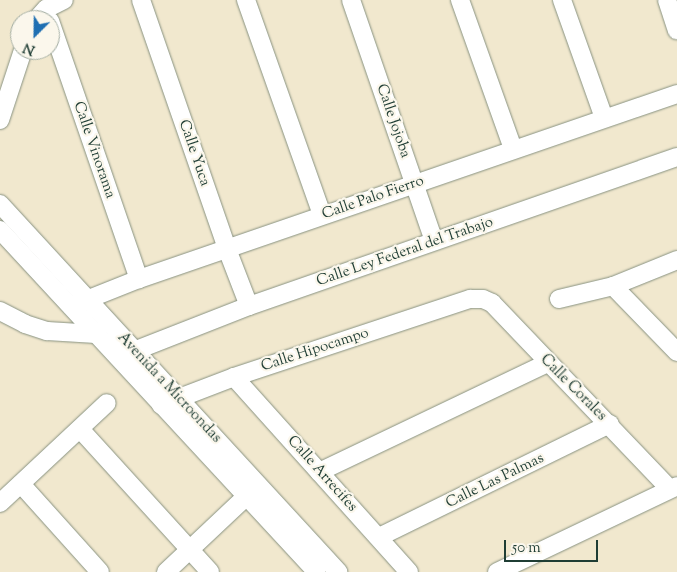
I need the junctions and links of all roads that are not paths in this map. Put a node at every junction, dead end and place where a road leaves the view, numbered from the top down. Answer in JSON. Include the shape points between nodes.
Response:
{"nodes":[{"id":1,"x":64,"y":0,"type":"edge"},
{"id":2,"x":141,"y":0,"type":"edge"},
{"id":3,"x":246,"y":0,"type":"edge"},
{"id":4,"x":351,"y":0,"type":"edge"},
{"id":5,"x":460,"y":0,"type":"edge"},
{"id":6,"x":562,"y":0,"type":"edge"},
{"id":7,"x":667,"y":0,"type":"edge"},
{"id":8,"x":53,"y":10,"type":"edge"},
{"id":9,"x":677,"y":30,"type":"edge"},
{"id":10,"x":20,"y":60,"type":"edge"},
{"id":11,"x":60,"y":60,"type":"edge"},
{"id":12,"x":677,"y":94,"type":"edge"},
{"id":13,"x":604,"y":118,"type":"junction"},
{"id":14,"x":0,"y":120,"type":"edge"},
{"id":15,"x":513,"y":149,"type":"junction"},
{"id":16,"x":677,"y":157,"type":"edge"},
{"id":17,"x":414,"y":184,"type":"junction"},
{"id":18,"x":0,"y":204,"type":"edge"},
{"id":19,"x":322,"y":215,"type":"junction"},
{"id":20,"x":0,"y":230,"type":"edge"},
{"id":21,"x":434,"y":242,"type":"junction"},
{"id":22,"x":227,"y":249,"type":"junction"},
{"id":23,"x":677,"y":260,"type":"edge"},
{"id":24,"x":138,"y":279,"type":"junction"},
{"id":25,"x":613,"y":286,"type":"junction"},
{"id":26,"x":470,"y":299,"type":"joint"},
{"id":27,"x":559,"y":299,"type":"dead end"},
{"id":28,"x":78,"y":302,"type":"junction"},
{"id":29,"x":249,"y":306,"type":"junction"},
{"id":30,"x":0,"y":311,"type":"edge"},
{"id":31,"x":96,"y":334,"type":"junction"},
{"id":32,"x":134,"y":351,"type":"junction"},
{"id":33,"x":677,"y":352,"type":"edge"},
{"id":34,"x":548,"y":363,"type":"junction"},
{"id":35,"x":234,"y":377,"type":"junction"},
{"id":36,"x":178,"y":397,"type":"junction"},
{"id":37,"x":107,"y":403,"type":"dead end"},
{"id":38,"x":161,"y":405,"type":"junction"},
{"id":39,"x":610,"y":424,"type":"junction"},
{"id":40,"x":80,"y":429,"type":"junction"},
{"id":41,"x":319,"y":472,"type":"junction"},
{"id":42,"x":21,"y":484,"type":"junction"},
{"id":43,"x":674,"y":487,"type":"edge"},
{"id":44,"x":253,"y":490,"type":"junction"},
{"id":45,"x":0,"y":504,"type":"edge"},
{"id":46,"x":379,"y":537,"type":"junction"},
{"id":47,"x":190,"y":550,"type":"junction"},
{"id":48,"x":100,"y":572,"type":"edge"},
{"id":49,"x":166,"y":572,"type":"edge"},
{"id":50,"x":210,"y":572,"type":"edge"},
{"id":51,"x":317,"y":572,"type":"edge"},
{"id":52,"x":338,"y":572,"type":"edge"},
{"id":53,"x":409,"y":572,"type":"edge"},
{"id":54,"x":497,"y":572,"type":"edge"}],
"edges":[{"from":1,"to":8,"type":"street"},
{"from":2,"to":22,"type":"street","name":"Calle Yuca"},
{"from":3,"to":19,"type":"street"},
{"from":4,"to":17,"type":"street","name":"Calle Jojoba"},
{"from":5,"to":15,"type":"street"},
{"from":6,"to":13,"type":"street"},
{"from":7,"to":9,"type":"street"},
{"from":10,"to":14,"type":"street"},
{"from":11,"to":24,"type":"street","name":"Calle Vinorama"},
{"from":12,"to":13,"type":"street","name":"Calle Palo Fierro"},
{"from":13,"to":15,"type":"street","name":"Calle Palo Fierro"},
{"from":15,"to":17,"type":"street","name":"Calle Palo Fierro"},
{"from":16,"to":21,"type":"street","name":"Calle Ley Federal del Trabajo"},
{"from":17,"to":19,"type":"street","name":"Calle Palo Fierro"},
{"from":17,"to":21,"type":"street","name":"Calle Jojoba"},
{"from":18,"to":28,"type":"street","name":"Avenida a Microondas"},
{"from":19,"to":22,"type":"street","name":"Calle Palo Fierro"},
{"from":20,"to":28,"type":"street","name":"Avenida a Microondas"},
{"from":21,"to":29,"type":"street","name":"Calle Ley Federal del Trabajo"},
{"from":22,"to":24,"type":"street","name":"Calle Palo Fierro"},
{"from":22,"to":29,"type":"street","name":"Calle Yuca"},
{"from":23,"to":25,"type":"street"},
{"from":24,"to":28,"type":"street","name":"Calle Palo Fierro"},
{"from":25,"to":27,"type":"street"},
{"from":25,"to":33,"type":"street"},
{"from":26,"to":34,"type":"street","name":"Calle Corales","via":[[492,303]]},
{"from":26,"to":35,"type":"street","name":"Calle Hipocampo"},
{"from":28,"to":31,"type":"street","name":"Avenida a Microondas"},
{"from":28,"to":32,"type":"street","name":"Avenida a Microondas"},
{"from":29,"to":32,"type":"street","name":"Calle Ley Federal del Trabajo"},
{"from":30,"to":31,"type":"street","via":[[24,324],[47,331]]},
{"from":31,"to":38,"type":"street","name":"Avenida a Microondas"},
{"from":32,"to":36,"type":"street","name":"Avenida a Microondas"},
{"from":34,"to":39,"type":"street","name":"Calle Corales"},
{"from":34,"to":41,"type":"street"},
{"from":35,"to":36,"type":"street","name":"Calle Hipocampo"},
{"from":35,"to":41,"type":"street","name":"Calle Arrecifes"},
{"from":36,"to":38,"type":"street","name":"Calle Hipocampo"},
{"from":36,"to":44,"type":"street","name":"Avenida a Microondas"},
{"from":37,"to":40,"type":"street"},
{"from":38,"to":44,"type":"street","name":"Avenida a Microondas"},
{"from":39,"to":43,"type":"street","name":"Calle Corales"},
{"from":39,"to":46,"type":"street","name":"Calle Las Palmas"},
{"from":40,"to":42,"type":"street"},
{"from":40,"to":47,"type":"street"},
{"from":41,"to":46,"type":"street","name":"Calle Arrecifes"},
{"from":42,"to":45,"type":"street"},
{"from":42,"to":48,"type":"street"},
{"from":43,"to":54,"type":"street"},
{"from":44,"to":47,"type":"street"},
{"from":44,"to":51,"type":"street","name":"Avenida a Microondas"},
{"from":44,"to":52,"type":"street","name":"Avenida a Microondas"},
{"from":46,"to":53,"type":"street","name":"Calle Arrecifes"},
{"from":47,"to":49,"type":"street"},
{"from":47,"to":50,"type":"street"}]}
